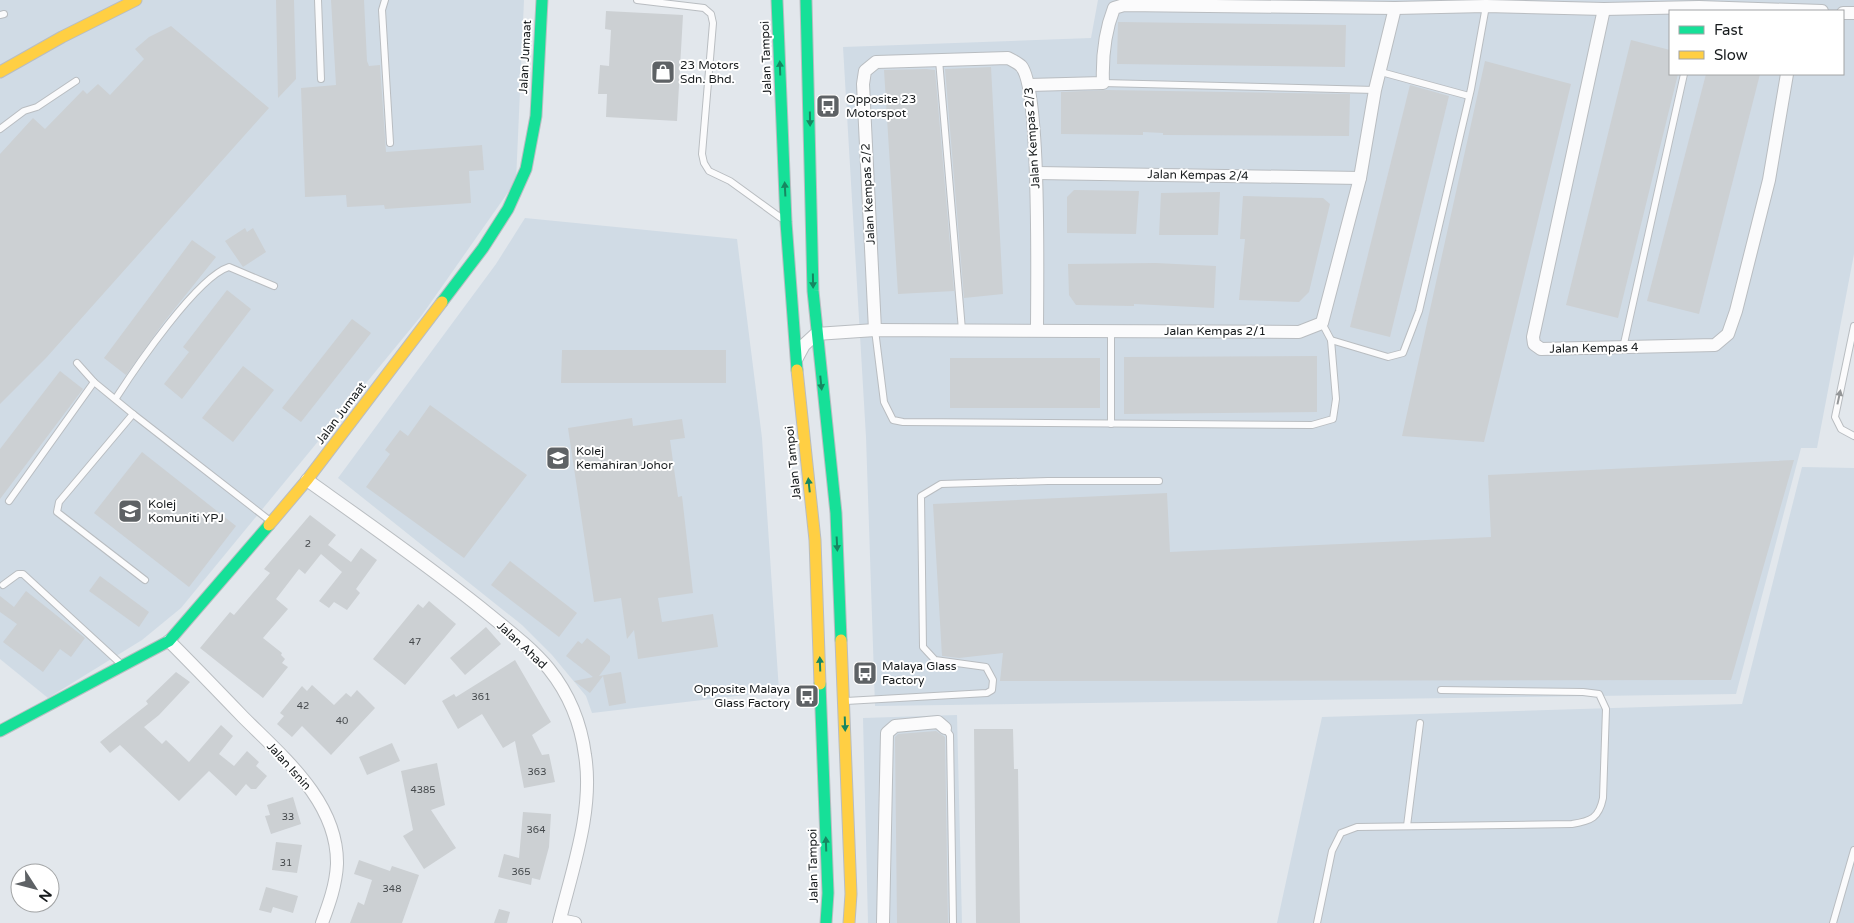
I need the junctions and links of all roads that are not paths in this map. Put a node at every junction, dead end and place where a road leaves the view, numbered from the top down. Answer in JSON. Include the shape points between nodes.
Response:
{"nodes":[{"id":1,"x":136,"y":0,"type":"edge"},
{"id":2,"x":318,"y":0,"type":"edge"},
{"id":3,"x":385,"y":0,"type":"edge"},
{"id":4,"x":542,"y":0,"type":"edge"},
{"id":5,"x":637,"y":0,"type":"edge"},
{"id":6,"x":777,"y":0,"type":"edge"},
{"id":7,"x":806,"y":0,"type":"edge"},
{"id":8,"x":813,"y":0,"type":"edge"},
{"id":9,"x":1798,"y":5,"type":"edge"},
{"id":10,"x":1486,"y":6,"type":"junction"},
{"id":11,"x":1395,"y":8,"type":"junction"},
{"id":12,"x":1604,"y":8,"type":"junction"},
{"id":13,"x":766,"y":9,"type":"dead end"},
{"id":14,"x":1699,"y":9,"type":"edge"},
{"id":15,"x":1818,"y":10,"type":"edge"},
{"id":16,"x":939,"y":60,"type":"junction"},
{"id":17,"x":876,"y":62,"type":"joint"},
{"id":18,"x":0,"y":72,"type":"edge"},
{"id":19,"x":1381,"y":72,"type":"junction"},
{"id":20,"x":1684,"y":75,"type":"edge"},
{"id":21,"x":1787,"y":75,"type":"edge"},
{"id":22,"x":321,"y":79,"type":"dead end"},
{"id":23,"x":76,"y":81,"type":"dead end"},
{"id":24,"x":1103,"y":83,"type":"junction"},
{"id":25,"x":1029,"y":85,"type":"junction"},
{"id":26,"x":809,"y":87,"type":"junction"},
{"id":27,"x":1375,"y":90,"type":"junction"},
{"id":28,"x":1470,"y":96,"type":"junction"},
{"id":29,"x":0,"y":129,"type":"edge"},
{"id":30,"x":390,"y":143,"type":"dead end"},
{"id":31,"x":783,"y":151,"type":"junction"},
{"id":32,"x":1036,"y":173,"type":"junction"},
{"id":33,"x":1360,"y":178,"type":"junction"},
{"id":34,"x":786,"y":222,"type":"junction"},
{"id":35,"x":274,"y":286,"type":"dead end"},
{"id":36,"x":1322,"y":323,"type":"junction"},
{"id":37,"x":1854,"y":326,"type":"edge"},
{"id":38,"x":875,"y":330,"type":"junction"},
{"id":39,"x":962,"y":330,"type":"junction"},
{"id":40,"x":1038,"y":330,"type":"junction"},
{"id":41,"x":1111,"y":331,"type":"junction"},
{"id":42,"x":816,"y":334,"type":"junction"},
{"id":43,"x":1331,"y":340,"type":"junction"},
{"id":44,"x":1623,"y":348,"type":"junction"},
{"id":45,"x":796,"y":360,"type":"junction"},
{"id":46,"x":77,"y":363,"type":"dead end"},
{"id":47,"x":94,"y":382,"type":"junction"},
{"id":48,"x":116,"y":398,"type":"junction"},
{"id":49,"x":133,"y":414,"type":"junction"},
{"id":50,"x":1111,"y":424,"type":"junction"},
{"id":51,"x":1854,"y":436,"type":"edge"},
{"id":52,"x":308,"y":480,"type":"junction"},
{"id":53,"x":1159,"y":481,"type":"dead end"},
{"id":54,"x":9,"y":501,"type":"dead end"},
{"id":55,"x":272,"y":522,"type":"junction"},
{"id":56,"x":145,"y":580,"type":"dead end"},
{"id":57,"x":3,"y":585,"type":"dead end"},
{"id":58,"x":169,"y":641,"type":"junction"},
{"id":59,"x":124,"y":667,"type":"junction"},
{"id":60,"x":1441,"y":690,"type":"dead end"},
{"id":61,"x":845,"y":701,"type":"junction"},
{"id":62,"x":1420,"y":723,"type":"dead end"},
{"id":63,"x":945,"y":728,"type":"joint"},
{"id":64,"x":0,"y":731,"type":"edge"},
{"id":65,"x":1408,"y":826,"type":"junction"},
{"id":66,"x":1854,"y":850,"type":"edge"},
{"id":67,"x":560,"y":921,"type":"edge"},
{"id":68,"x":322,"y":923,"type":"edge"},
{"id":69,"x":575,"y":923,"type":"edge"},
{"id":70,"x":826,"y":923,"type":"edge"},
{"id":71,"x":849,"y":923,"type":"edge"},
{"id":72,"x":883,"y":923,"type":"edge"},
{"id":73,"x":953,"y":923,"type":"edge"},
{"id":74,"x":1316,"y":923,"type":"edge"},
{"id":75,"x":1833,"y":923,"type":"edge"}],
"edges":[{"from":1,"to":18,"type":"main road"},
{"from":2,"to":22,"type":"lane"},
{"from":3,"to":30,"type":"lane","via":[[382,18]]},
{"from":4,"to":52,"type":"main road","name":"Jalan Jumaat","via":[[536,116],[526,169],[508,209],[483,248]]},
{"from":5,"to":34,"type":"lane","via":[[704,8],[711,14],[704,163],[709,170],[755,198]]},
{"from":31,"to":6,"type":"main road","name":"Jalan Tampoi","one_way":true},
{"from":7,"to":26,"type":"main road"},
{"from":8,"to":26,"type":"main road"},
{"from":9,"to":14,"type":"street"},
{"from":9,"to":15,"type":"street"},
{"from":10,"to":11,"type":"street"},
{"from":10,"to":12,"type":"street"},
{"from":10,"to":28,"type":"lane"},
{"from":11,"to":19,"type":"street"},
{"from":11,"to":24,"type":"street","via":[[1124,5],[1114,8],[1109,20],[1102,67]]},
{"from":12,"to":14,"type":"street"},
{"from":12,"to":44,"type":"street","name":"Jalan Kempas 4","via":[[1533,337],[1534,344],[1541,349]]},
{"from":13,"to":31,"type":"main road","via":[[772,97]]},
{"from":16,"to":17,"type":"street","name":"Jalan Kempas 2/3"},
{"from":16,"to":25,"type":"street","name":"Jalan Kempas 2/3","via":[[1008,58],[1022,66]]},
{"from":16,"to":39,"type":"lane"},
{"from":17,"to":38,"type":"street","name":"Jalan Kempas 2/2","via":[[866,71],[863,84]]},
{"from":19,"to":27,"type":"street"},
{"from":19,"to":28,"type":"lane"},
{"from":20,"to":44,"type":"lane"},
{"from":21,"to":44,"type":"street","name":"Jalan Kempas 4","via":[[1769,180],[1728,334],[1715,345]]},
{"from":23,"to":29,"type":"lane"},
{"from":24,"to":25,"type":"street"},
{"from":24,"to":27,"type":"lane"},
{"from":25,"to":32,"type":"street","name":"Jalan Kempas 2/3"},
{"from":26,"to":42,"type":"main road","one_way":true},
{"from":27,"to":33,"type":"street"},
{"from":28,"to":43,"type":"lane","via":[[1419,311],[1402,353],[1388,357]]},
{"from":34,"to":31,"type":"main road","name":"Jalan Tampoi","one_way":true},
{"from":32,"to":33,"type":"street","name":"Jalan Kempas 2/4"},
{"from":32,"to":40,"type":"street","name":"Jalan Kempas 2/3"},
{"from":33,"to":36,"type":"street"},
{"from":34,"to":45,"type":"main road","name":"Jalan Tampoi"},
{"from":35,"to":48,"type":"lane","via":[[229,267],[220,269],[202,284]]},
{"from":36,"to":41,"type":"street","name":"Jalan Kempas 2/1","via":[[1299,332]]},
{"from":36,"to":43,"type":"lane"},
{"from":51,"to":37,"type":"lane","one_way":true,"via":[[1841,430],[1835,417]]},
{"from":38,"to":39,"type":"street","name":"Jalan Kempas 2/1"},
{"from":38,"to":42,"type":"street","name":"Jalan Kempas 2/1"},
{"from":38,"to":50,"type":"lane","via":[[884,402],[893,420]]},
{"from":39,"to":40,"type":"street","name":"Jalan Kempas 2/1"},
{"from":40,"to":41,"type":"street","name":"Jalan Kempas 2/1"},
{"from":41,"to":50,"type":"lane"},
{"from":42,"to":45,"type":"street","via":[[804,345]]},
{"from":42,"to":61,"type":"main road","one_way":true,"via":[[836,513]]},
{"from":43,"to":50,"type":"lane","via":[[1336,399],[1333,419],[1312,425]]},
{"from":70,"to":45,"type":"main road","name":"Jalan Tampoi","one_way":true,"via":[[828,893],[815,540]]},
{"from":46,"to":47,"type":"lane"},
{"from":47,"to":48,"type":"lane"},
{"from":47,"to":54,"type":"lane"},
{"from":48,"to":49,"type":"lane"},
{"from":49,"to":55,"type":"lane"},
{"from":49,"to":56,"type":"lane","via":[[59,502],[57,512]]},
{"from":52,"to":55,"type":"main road","name":"Jalan Jumaat"},
{"from":52,"to":67,"type":"street","name":"Jalan Ahad","via":[[497,621],[549,670],[568,698],[579,725],[586,757],[586,796],[580,840]]},
{"from":53,"to":61,"type":"lane","via":[[941,484],[921,496],[923,648],[935,660],[986,667],[993,680],[992,690],[987,693]]},
{"from":55,"to":58,"type":"main road","name":"Jalan Jumaat"},
{"from":57,"to":59,"type":"lane","via":[[18,574],[24,574]]},
{"from":58,"to":59,"type":"main road","name":"Jalan Jumaat"},
{"from":58,"to":68,"type":"street","name":"Jalan Isnin","via":[[311,790],[333,837],[337,864],[333,892]]},
{"from":59,"to":64,"type":"main road","name":"Jalan Jumaat"},
{"from":60,"to":65,"type":"lane","via":[[1599,694],[1606,710],[1600,811],[1588,822],[1572,824]]},
{"from":61,"to":71,"type":"main road","one_way":true,"via":[[851,894]]},
{"from":62,"to":65,"type":"lane"},
{"from":63,"to":72,"type":"street","via":[[938,722],[895,726],[887,733]]},
{"from":63,"to":73,"type":"lane","via":[[950,735]]},
{"from":65,"to":74,"type":"lane","via":[[1357,827],[1341,833],[1332,851]]},
{"from":66,"to":75,"type":"lane"},
{"from":67,"to":69,"type":"street"}]}
